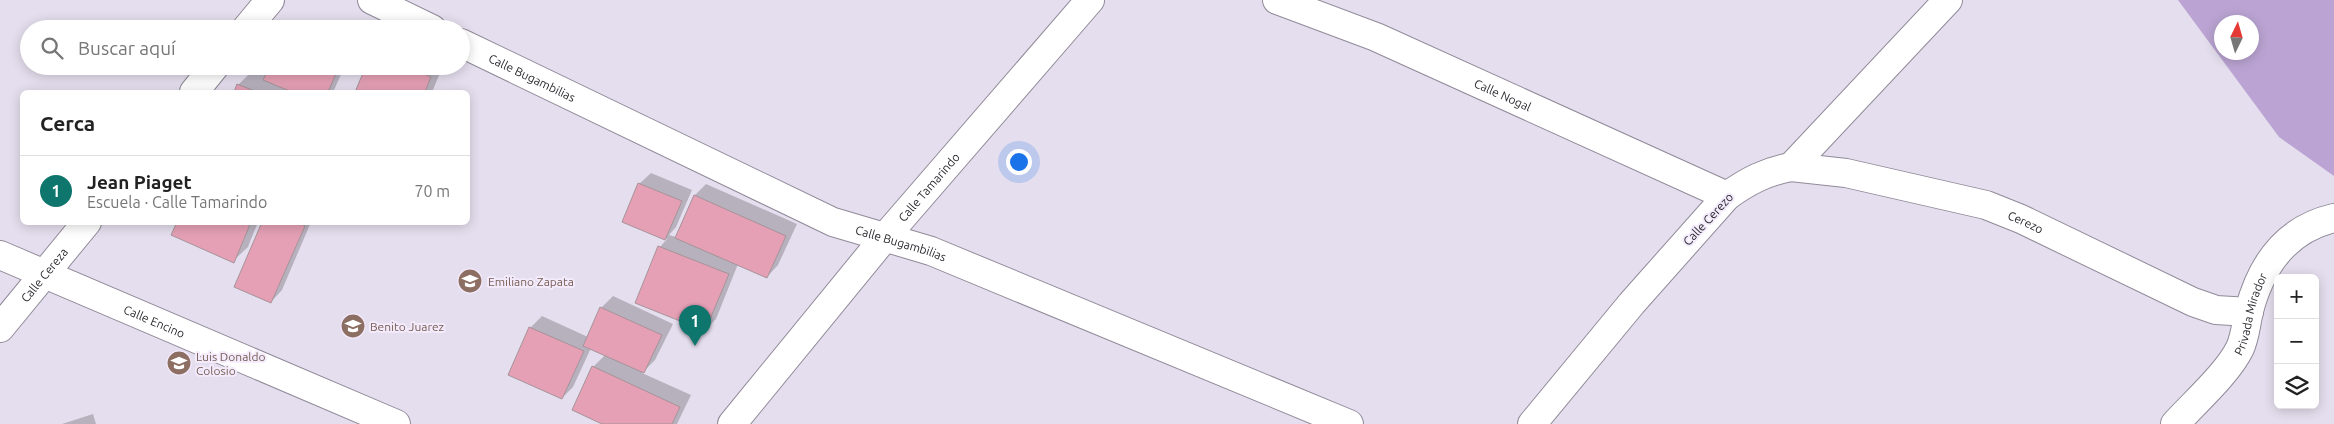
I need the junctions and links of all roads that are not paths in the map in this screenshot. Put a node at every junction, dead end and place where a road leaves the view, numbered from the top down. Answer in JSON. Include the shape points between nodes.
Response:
{"nodes":[{"id":1,"x":270,"y":0,"type":"edge"},
{"id":2,"x":372,"y":0,"type":"edge"},
{"id":3,"x":1090,"y":0,"type":"edge"},
{"id":4,"x":1277,"y":0,"type":"edge"},
{"id":5,"x":1948,"y":0,"type":"edge"},
{"id":6,"x":253,"y":20,"type":"edge"},
{"id":7,"x":413,"y":20,"type":"edge"},
{"id":8,"x":470,"y":47,"type":"edge"},
{"id":9,"x":208,"y":75,"type":"edge"},
{"id":10,"x":196,"y":90,"type":"edge"},
{"id":11,"x":1791,"y":167,"type":"junction"},
{"id":12,"x":1726,"y":196,"type":"junction"},
{"id":13,"x":2334,"y":218,"type":"edge"},
{"id":14,"x":85,"y":225,"type":"edge"},
{"id":15,"x":885,"y":237,"type":"junction"},
{"id":16,"x":0,"y":255,"type":"edge"},
{"id":17,"x":45,"y":274,"type":"junction"},
{"id":18,"x":2249,"y":312,"type":"junction"},
{"id":19,"x":0,"y":328,"type":"edge"},
{"id":20,"x":1536,"y":423,"type":"edge"},
{"id":21,"x":396,"y":424,"type":"edge"},
{"id":22,"x":732,"y":424,"type":"edge"},
{"id":23,"x":1349,"y":424,"type":"edge"},
{"id":24,"x":2175,"y":424,"type":"edge"}],
"edges":[{"from":1,"to":6,"type":"street"},
{"from":2,"to":7,"type":"street"},
{"from":3,"to":15,"type":"street","name":"Calle Tamarindo"},
{"from":4,"to":12,"type":"street","name":"Calle Nogal","via":[[1376,37]]},
{"from":5,"to":11,"type":"street"},
{"from":8,"to":15,"type":"street","name":"Calle Bugambilias","via":[[833,222]]},
{"from":9,"to":10,"type":"street"},
{"from":11,"to":12,"type":"street","name":"Calle Cerezo","via":[[1769,171],[1748,180]]},
{"from":11,"to":18,"type":"street","name":"Cerezo","via":[[1846,173],[1986,205],[2193,302],[2216,310]]},
{"from":12,"to":20,"type":"street","name":"Calle Cerezo","via":[[1632,303]]},
{"from":13,"to":18,"type":"street","name":"Privada Mirador","via":[[2314,223],[2278,251],[2255,290]]},
{"from":14,"to":17,"type":"street","name":"Calle Cereza"},
{"from":15,"to":22,"type":"street","name":"Calle Tamarindo"},
{"from":15,"to":23,"type":"street","name":"Calle Bugambilias","via":[[931,250]]},
{"from":16,"to":17,"type":"street","name":"Calle Encino"},
{"from":17,"to":19,"type":"street","name":"Calle Cereza"},
{"from":17,"to":21,"type":"street","name":"Calle Encino"},
{"from":18,"to":24,"type":"street","name":"Privada Mirador","via":[[2240,348]]}]}
